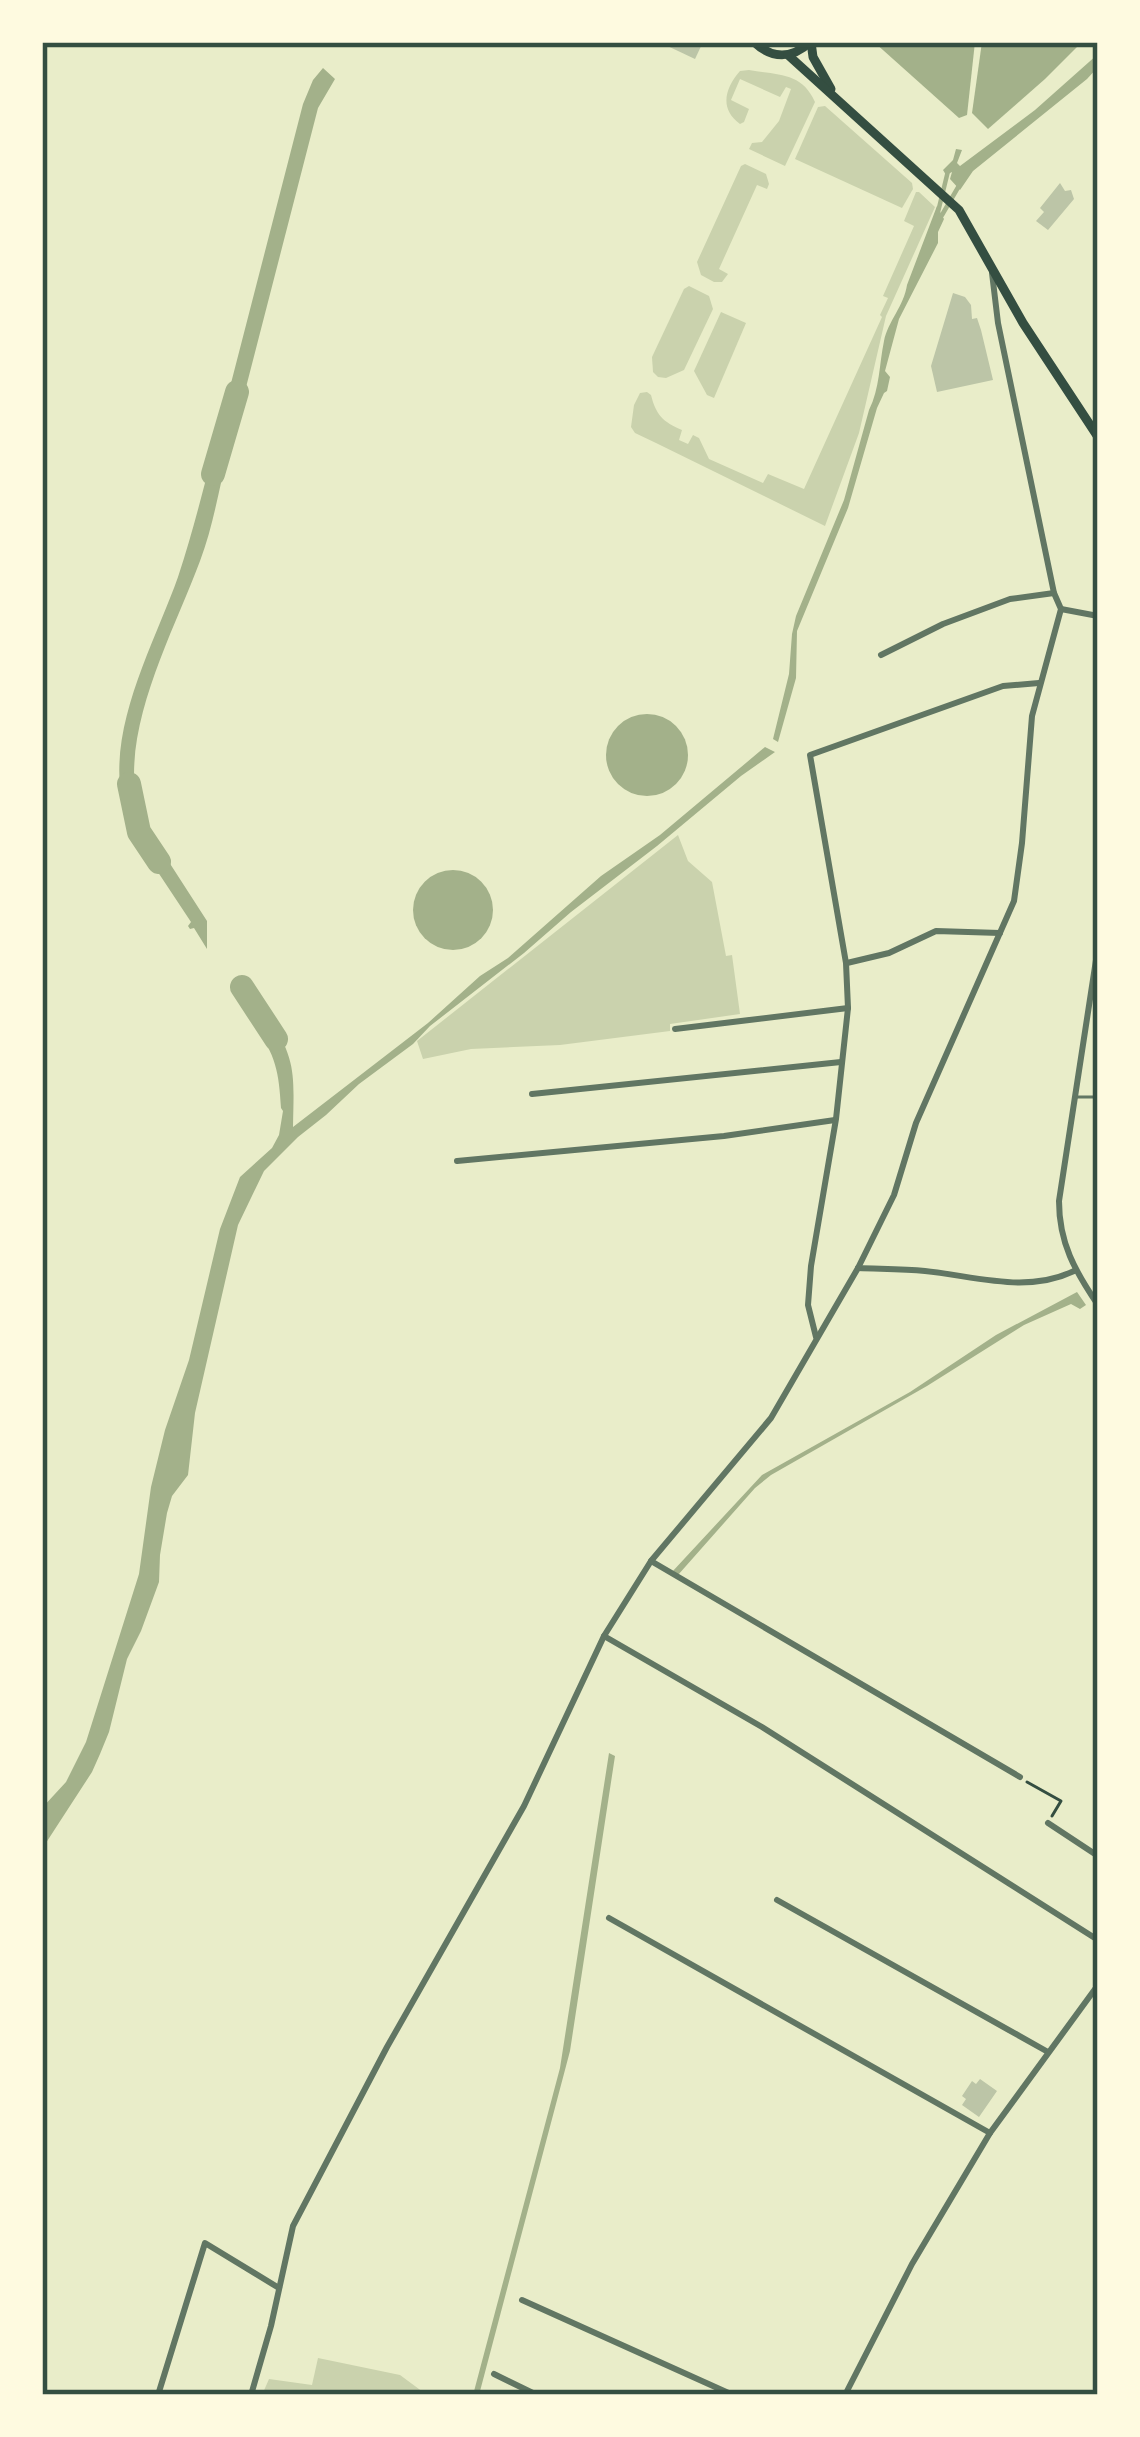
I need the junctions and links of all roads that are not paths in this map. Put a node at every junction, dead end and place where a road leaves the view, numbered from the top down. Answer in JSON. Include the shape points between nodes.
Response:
{"nodes":[{"id":1,"x":754,"y":42,"type":"edge"},
{"id":2,"x":811,"y":42,"type":"edge"},
{"id":3,"x":788,"y":55,"type":"junction"},
{"id":4,"x":841,"y":104,"type":"junction"},
{"id":5,"x":992,"y":266,"type":"junction"},
{"id":6,"x":1098,"y":437,"type":"edge"},
{"id":7,"x":1054,"y":593,"type":"junction"},
{"id":8,"x":1061,"y":609,"type":"junction"},
{"id":9,"x":1098,"y":616,"type":"edge"},
{"id":10,"x":880,"y":655,"type":"dead end"},
{"id":11,"x":1039,"y":682,"type":"junction"},
{"id":12,"x":1000,"y":933,"type":"junction"},
{"id":13,"x":1098,"y":947,"type":"edge"},
{"id":14,"x":847,"y":963,"type":"junction"},
{"id":15,"x":848,"y":1008,"type":"junction"},
{"id":16,"x":674,"y":1029,"type":"dead end"},
{"id":17,"x":841,"y":1062,"type":"junction"},
{"id":18,"x":532,"y":1094,"type":"dead end"},
{"id":19,"x":1075,"y":1097,"type":"junction"},
{"id":20,"x":1098,"y":1097,"type":"edge"},
{"id":21,"x":836,"y":1120,"type":"junction"},
{"id":22,"x":457,"y":1161,"type":"dead end"},
{"id":23,"x":858,"y":1268,"type":"junction"},
{"id":24,"x":1075,"y":1270,"type":"junction"},
{"id":25,"x":1097,"y":1303,"type":"edge"},
{"id":26,"x":817,"y":1339,"type":"junction"},
{"id":27,"x":651,"y":1561,"type":"junction"},
{"id":28,"x":604,"y":1636,"type":"junction"},
{"id":29,"x":1020,"y":1778,"type":"road end"},
{"id":30,"x":1048,"y":1823,"type":"road end"},
{"id":31,"x":1098,"y":1856,"type":"edge"},
{"id":32,"x":777,"y":1900,"type":"dead end"},
{"id":33,"x":609,"y":1918,"type":"dead end"},
{"id":34,"x":1098,"y":1940,"type":"edge"},
{"id":35,"x":1098,"y":1985,"type":"edge"},
{"id":36,"x":1048,"y":2052,"type":"junction"},
{"id":37,"x":990,"y":2133,"type":"junction"},
{"id":38,"x":279,"y":2288,"type":"junction"},
{"id":39,"x":522,"y":2300,"type":"dead end"},
{"id":40,"x":494,"y":2374,"type":"dead end"},
{"id":41,"x":158,"y":2395,"type":"edge"},
{"id":42,"x":250,"y":2395,"type":"edge"},
{"id":43,"x":537,"y":2395,"type":"edge"},
{"id":44,"x":733,"y":2395,"type":"edge"},
{"id":45,"x":845,"y":2395,"type":"edge"}],
"edges":[{"from":1,"to":3,"type":"main road"},
{"from":2,"to":3,"type":"main road"},
{"from":2,"to":4,"type":"main road"},
{"from":3,"to":4,"type":"main road"},
{"from":4,"to":5,"type":"main road","via":[[959,210]]},
{"from":5,"to":6,"type":"main road"},
{"from":5,"to":7,"type":"street"},
{"from":7,"to":8,"type":"street"},
{"from":7,"to":10,"type":"street","via":[[1010,599]]},
{"from":8,"to":9,"type":"street"},
{"from":8,"to":11,"type":"street"},
{"from":11,"to":12,"type":"street","via":[[1018,879]]},
{"from":11,"to":14,"type":"street","via":[[1003,686],[810,755]]},
{"from":12,"to":14,"type":"street","via":[[936,931]]},
{"from":12,"to":23,"type":"street"},
{"from":13,"to":19,"type":"street"},
{"from":14,"to":15,"type":"street"},
{"from":15,"to":16,"type":"street"},
{"from":15,"to":17,"type":"street"},
{"from":17,"to":18,"type":"street"},
{"from":17,"to":21,"type":"street"},
{"from":19,"to":20,"type":"lane"},
{"from":19,"to":24,"type":"street","via":[[1059,1215]]},
{"from":21,"to":22,"type":"street"},
{"from":21,"to":26,"type":"street","via":[[811,1266],[808,1305]]},
{"from":23,"to":24,"type":"street","via":[[1036,1283]]},
{"from":23,"to":26,"type":"street"},
{"from":24,"to":25,"type":"street"},
{"from":26,"to":27,"type":"street","via":[[771,1418]]},
{"from":27,"to":28,"type":"street"},
{"from":27,"to":29,"type":"street"},
{"from":28,"to":34,"type":"street"},
{"from":28,"to":38,"type":"street","via":[[524,1806],[293,2226]]},
{"from":30,"to":31,"type":"street"},
{"from":32,"to":36,"type":"street"},
{"from":33,"to":37,"type":"street"},
{"from":35,"to":36,"type":"street"},
{"from":36,"to":37,"type":"street"},
{"from":37,"to":45,"type":"street"},
{"from":38,"to":41,"type":"street","via":[[205,2243]]},
{"from":38,"to":42,"type":"street"},
{"from":39,"to":44,"type":"street"},
{"from":40,"to":43,"type":"street"}]}
